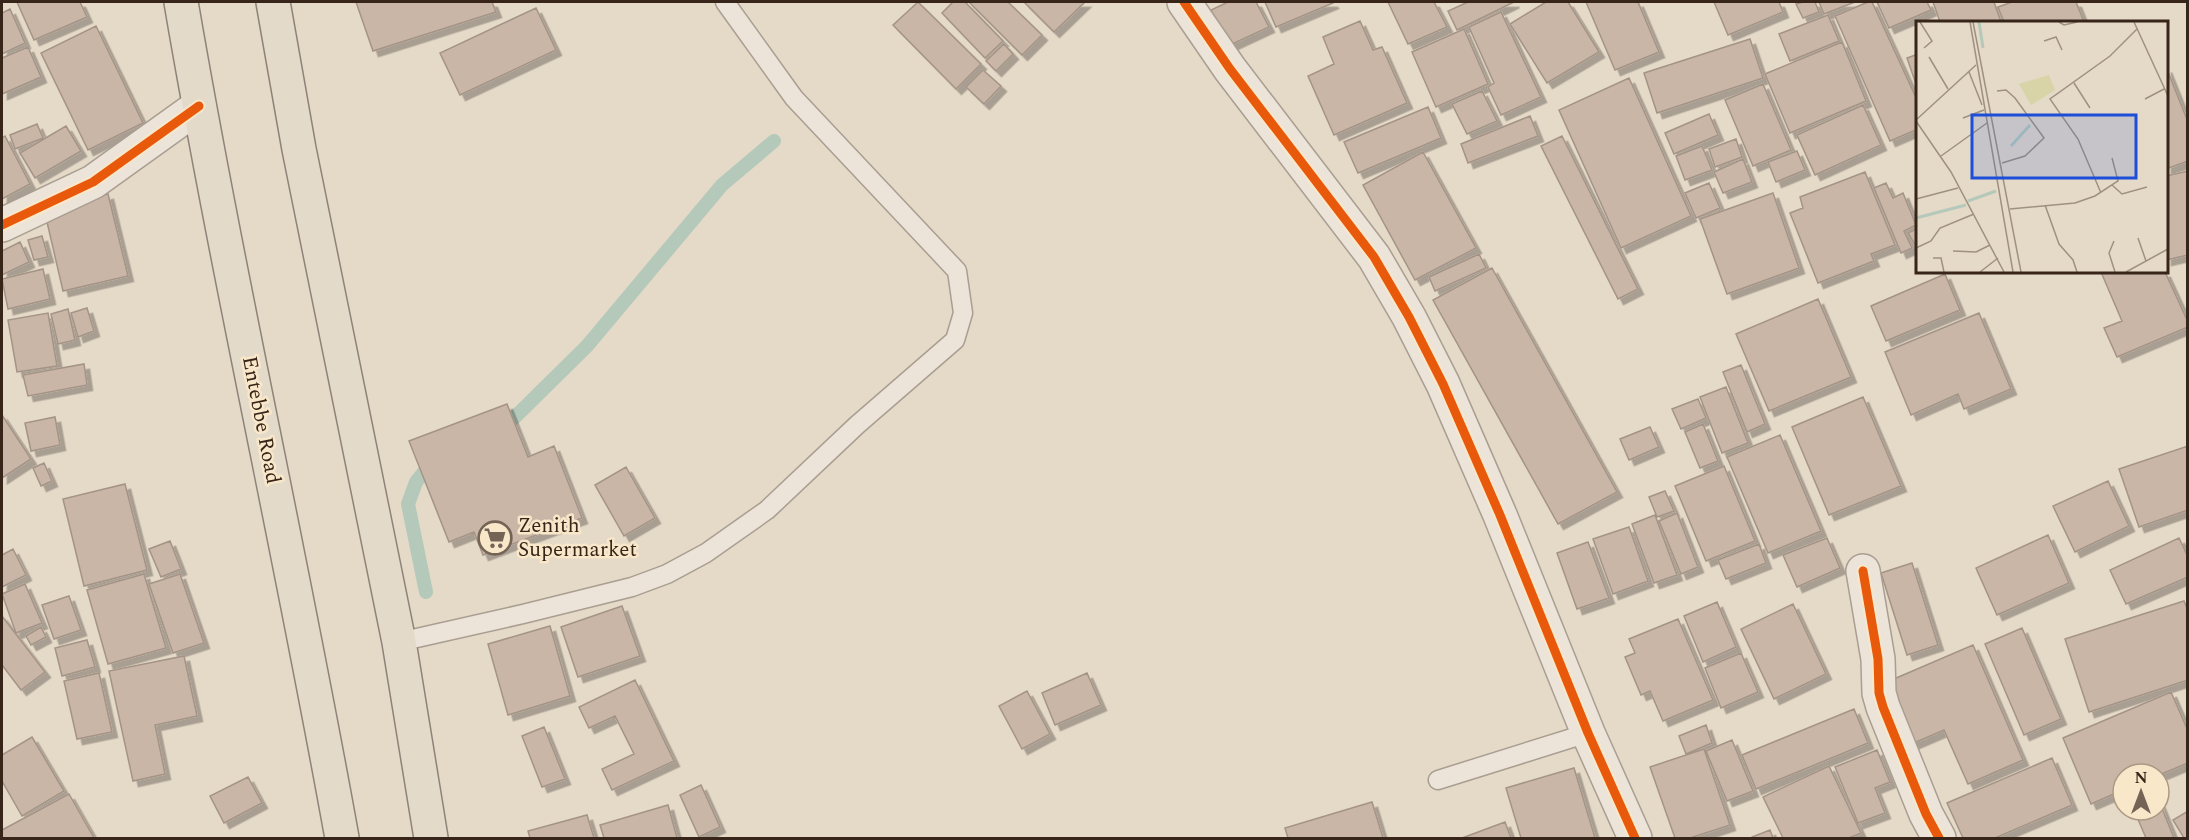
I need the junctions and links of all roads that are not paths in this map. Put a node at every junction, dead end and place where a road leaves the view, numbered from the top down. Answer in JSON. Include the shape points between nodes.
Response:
{"nodes":[{"id":1,"x":181,"y":2,"type":"edge"},
{"id":2,"x":273,"y":2,"type":"edge"},
{"id":3,"x":725,"y":2,"type":"edge"},
{"id":4,"x":1184,"y":2,"type":"edge"},
{"id":5,"x":199,"y":106,"type":"junction"},
{"id":6,"x":2,"y":225,"type":"edge"},
{"id":7,"x":1863,"y":571,"type":"dead end"},
{"id":8,"x":399,"y":642,"type":"junction"},
{"id":9,"x":1588,"y":733,"type":"junction"},
{"id":10,"x":1438,"y":780,"type":"dead end"},
{"id":11,"x":342,"y":838,"type":"edge"},
{"id":12,"x":431,"y":838,"type":"edge"},
{"id":13,"x":1635,"y":838,"type":"edge"},
{"id":14,"x":1939,"y":838,"type":"edge"}],
"edges":[{"from":1,"to":5,"type":"main road","name":"Entebbe Road"},
{"from":2,"to":8,"type":"main road"},
{"from":3,"to":8,"type":"lane","via":[[794,98],[957,271],[963,313],[955,340],[767,510],[706,553],[632,587]]},
{"from":4,"to":9,"type":"street","via":[[1230,69],[1374,256],[1409,317],[1500,515]]},
{"from":5,"to":6,"type":"street","via":[[93,182]]},
{"from":5,"to":11,"type":"main road","name":"Entebbe Road"},
{"from":7,"to":14,"type":"street","via":[[1878,658],[1879,693]]},
{"from":8,"to":12,"type":"main road"},
{"from":9,"to":10,"type":"lane"},
{"from":9,"to":13,"type":"street"}]}
